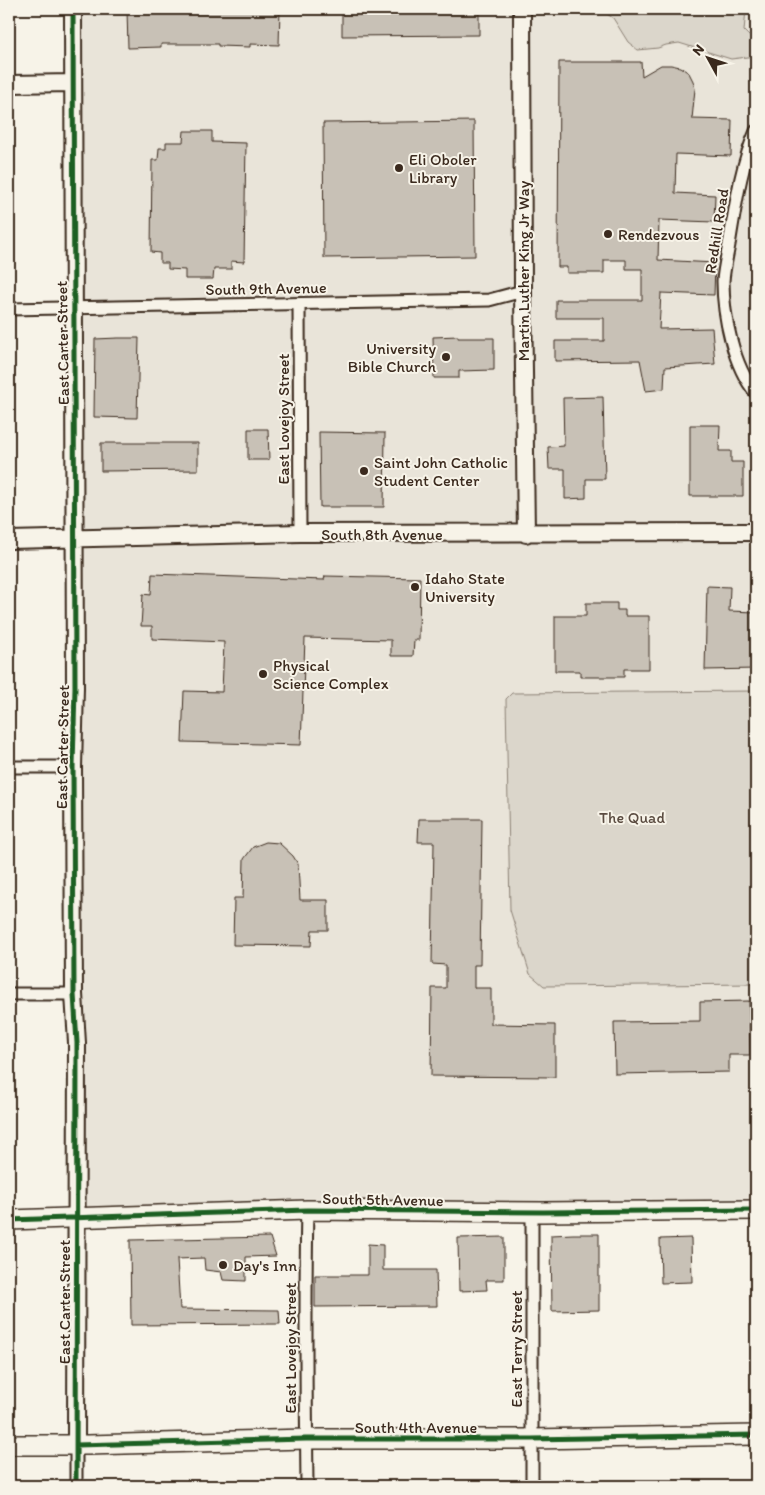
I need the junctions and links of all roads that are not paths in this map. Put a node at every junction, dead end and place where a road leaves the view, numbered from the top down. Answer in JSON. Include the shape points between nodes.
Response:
{"nodes":[{"id":1,"x":73,"y":9,"type":"edge"},
{"id":2,"x":522,"y":9,"type":"edge"},
{"id":3,"x":73,"y":83,"type":"junction"},
{"id":4,"x":9,"y":84,"type":"edge"},
{"id":5,"x":756,"y":131,"type":"edge"},
{"id":6,"x":523,"y":291,"type":"junction"},
{"id":7,"x":299,"y":304,"type":"junction"},
{"id":8,"x":73,"y":309,"type":"junction"},
{"id":9,"x":9,"y":310,"type":"edge"},
{"id":10,"x":756,"y":393,"type":"edge"},
{"id":11,"x":756,"y":532,"type":"edge"},
{"id":12,"x":300,"y":533,"type":"junction"},
{"id":13,"x":526,"y":534,"type":"junction"},
{"id":14,"x":74,"y":538,"type":"junction"},
{"id":15,"x":9,"y":540,"type":"edge"},
{"id":16,"x":9,"y":767,"type":"edge"},
{"id":17,"x":73,"y":767,"type":"junction"},
{"id":18,"x":9,"y":994,"type":"edge"},
{"id":19,"x":74,"y":994,"type":"junction"},
{"id":20,"x":307,"y":1210,"type":"junction"},
{"id":21,"x":756,"y":1210,"type":"edge"},
{"id":22,"x":532,"y":1212,"type":"junction"},
{"id":23,"x":77,"y":1219,"type":"junction"},
{"id":24,"x":9,"y":1220,"type":"edge"},
{"id":25,"x":756,"y":1436,"type":"edge"},
{"id":26,"x":306,"y":1439,"type":"junction"},
{"id":27,"x":531,"y":1440,"type":"junction"},
{"id":28,"x":9,"y":1445,"type":"edge"},
{"id":29,"x":76,"y":1445,"type":"junction"},
{"id":30,"x":76,"y":1486,"type":"edge"},
{"id":31,"x":307,"y":1486,"type":"edge"},
{"id":32,"x":532,"y":1486,"type":"edge"}],
"edges":[{"from":1,"to":3,"type":"street","name":"East Carter Street"},
{"from":2,"to":6,"type":"street","name":"Martin Luther King Jr Way"},
{"from":3,"to":4,"type":"street"},
{"from":3,"to":8,"type":"street","name":"East Carter Street"},
{"from":5,"to":10,"type":"street","name":"Redhill Road","via":[[741,177],[723,279],[731,338],[738,361]]},
{"from":6,"to":7,"type":"street","name":"South 9th Avenue","via":[[489,300]]},
{"from":6,"to":13,"type":"street","name":"Martin Luther King Jr Way"},
{"from":7,"to":8,"type":"street","name":"South 9th Avenue"},
{"from":7,"to":12,"type":"street","name":"East Lovejoy Street"},
{"from":8,"to":9,"type":"street","name":"South 9th Avenue"},
{"from":8,"to":14,"type":"street","name":"East Carter Street"},
{"from":11,"to":13,"type":"street","name":"South 8th Avenue"},
{"from":12,"to":13,"type":"street","name":"South 8th Avenue"},
{"from":12,"to":14,"type":"street","name":"South 8th Avenue"},
{"from":14,"to":15,"type":"street","name":"South 8th Avenue"},
{"from":14,"to":17,"type":"street","name":"East Carter Street","via":[[76,687]]},
{"from":16,"to":17,"type":"street"},
{"from":17,"to":19,"type":"street","name":"East Carter Street"},
{"from":18,"to":19,"type":"street"},
{"from":19,"to":23,"type":"street","name":"East Carter Street"},
{"from":20,"to":22,"type":"main road","name":"South 5th Avenue"},
{"from":20,"to":23,"type":"main road","name":"South 5th Avenue"},
{"from":20,"to":26,"type":"street","name":"East Lovejoy Street"},
{"from":21,"to":22,"type":"main road","name":"South 5th Avenue"},
{"from":22,"to":27,"type":"street","name":"East Terry Street"},
{"from":23,"to":24,"type":"main road","name":"South 5th Avenue"},
{"from":23,"to":29,"type":"street","name":"East Carter Street"},
{"from":25,"to":27,"type":"main road","name":"South 4th Avenue"},
{"from":26,"to":27,"type":"main road","name":"South 4th Avenue"},
{"from":26,"to":29,"type":"main road","name":"South 4th Avenue"},
{"from":26,"to":31,"type":"street","name":"East Lovejoy Street"},
{"from":27,"to":32,"type":"street","name":"East Terry Street"},
{"from":28,"to":29,"type":"main road","name":"South 4th Avenue"},
{"from":29,"to":30,"type":"street","name":"East Carter Street"}]}
